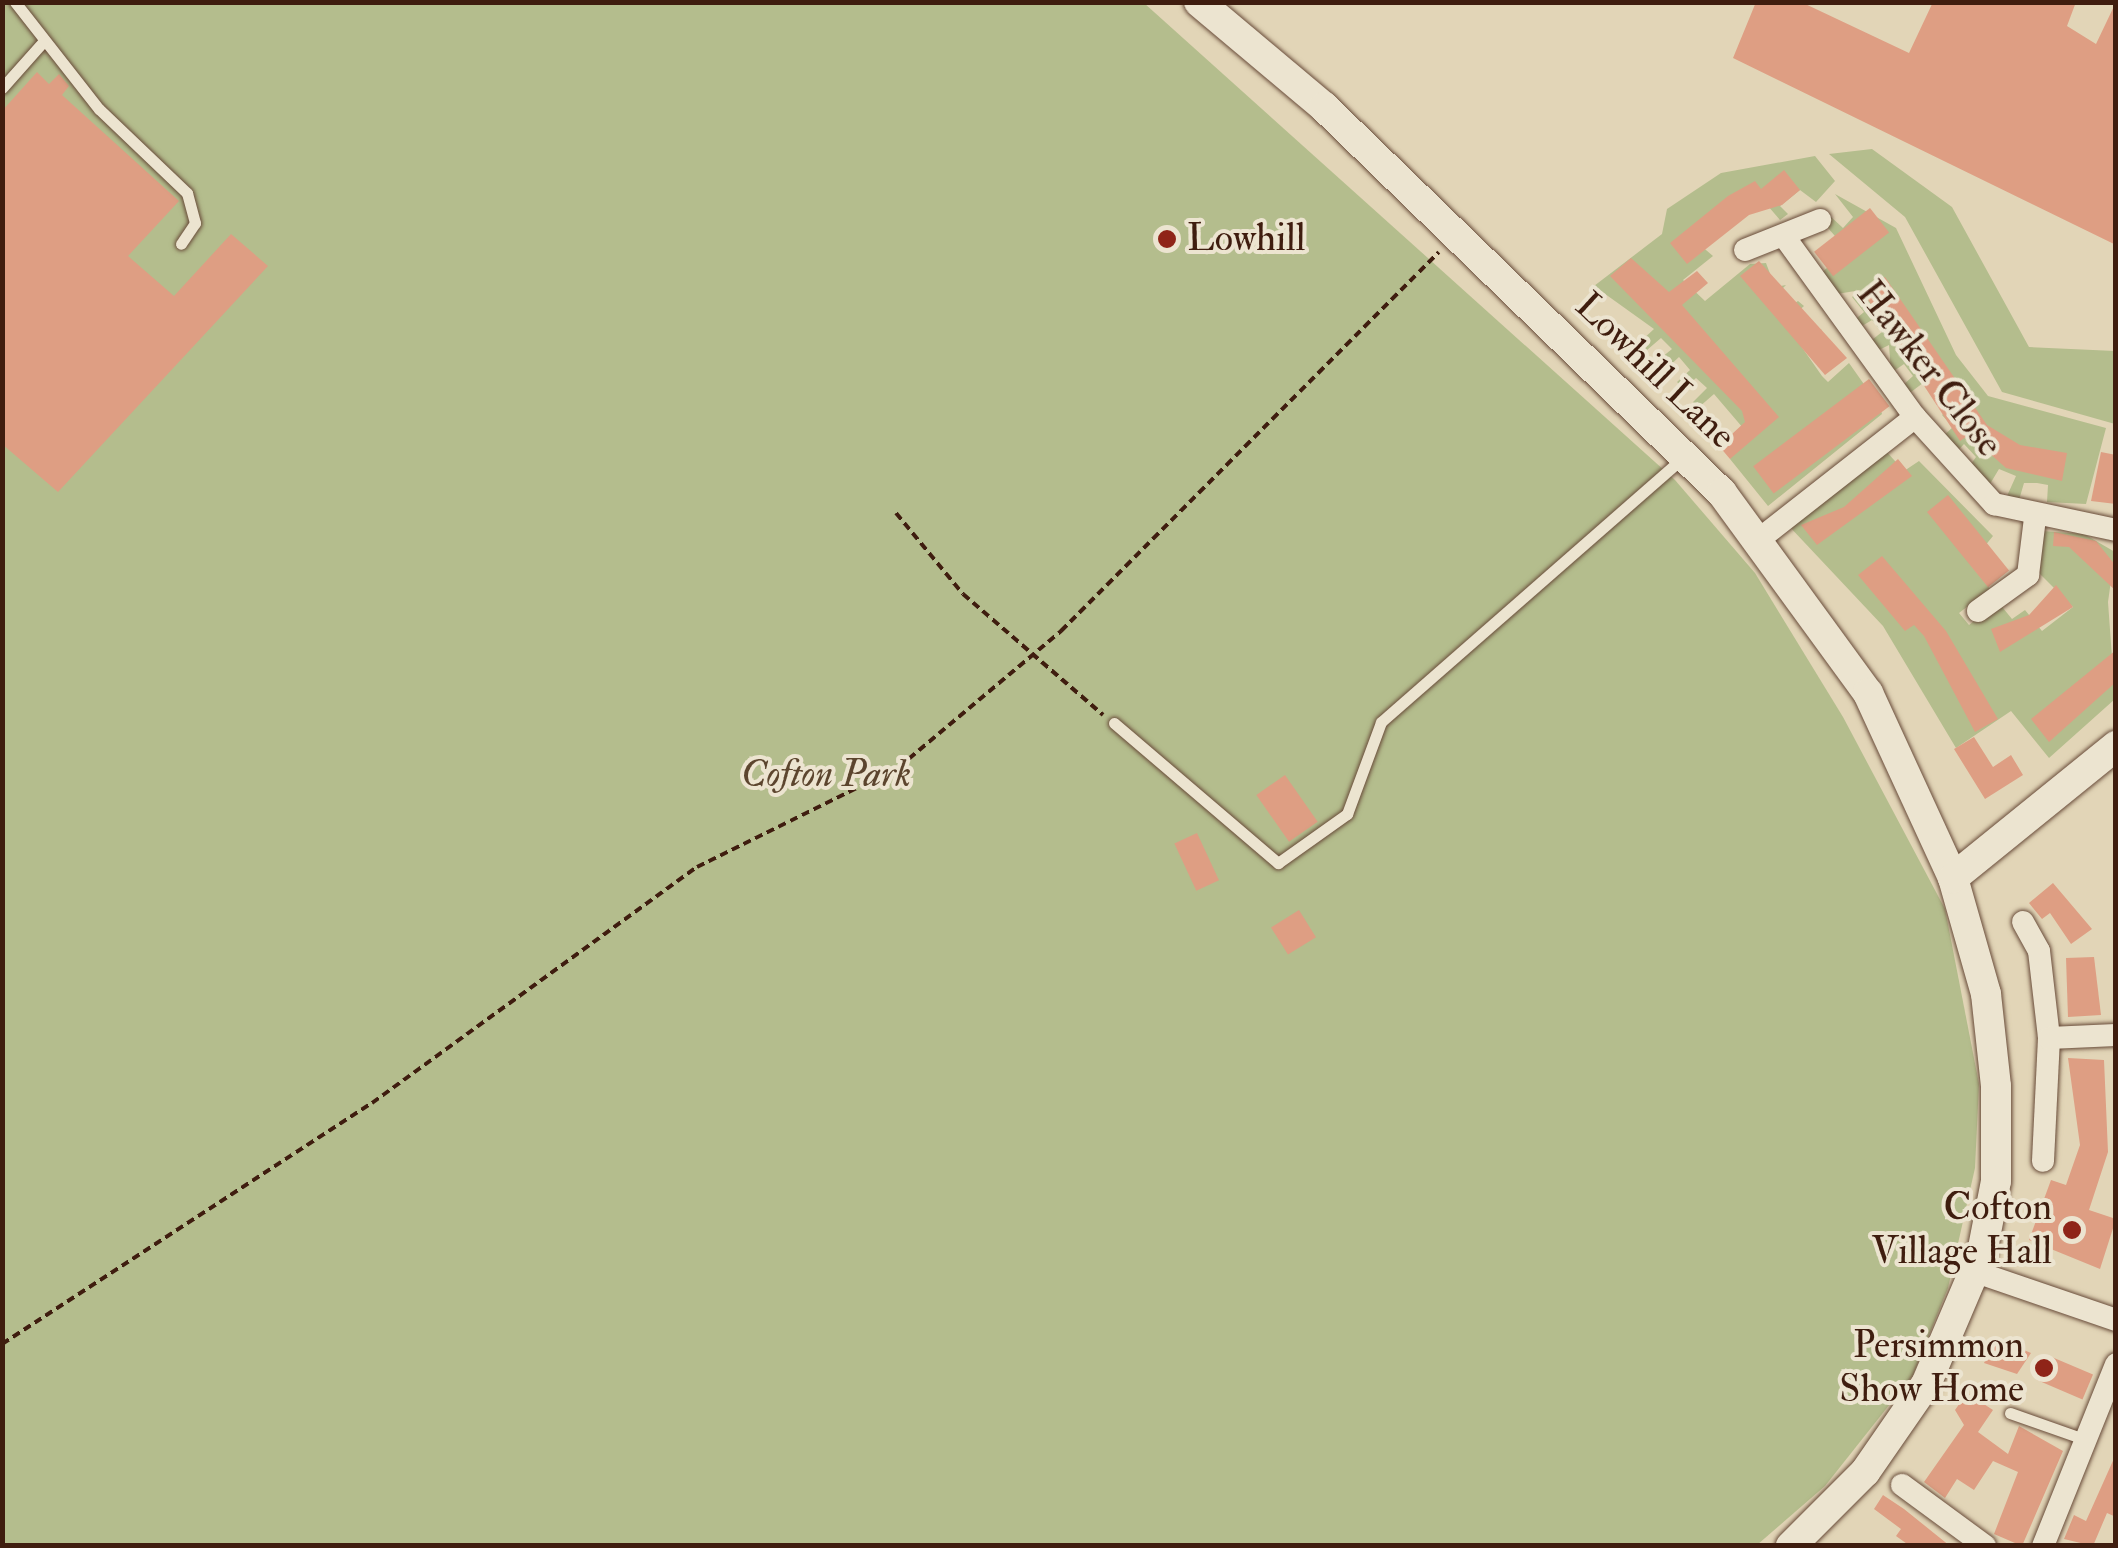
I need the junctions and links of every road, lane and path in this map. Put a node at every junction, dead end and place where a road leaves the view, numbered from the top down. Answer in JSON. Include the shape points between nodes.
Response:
{"nodes":[{"id":1,"x":15,"y":2,"type":"edge"},
{"id":2,"x":1199,"y":2,"type":"edge"},
{"id":3,"x":43,"y":42,"type":"junction"},
{"id":4,"x":2,"y":88,"type":"edge"},
{"id":5,"x":1820,"y":220,"type":"dead end"},
{"id":6,"x":1456,"y":234,"type":"junction"},
{"id":7,"x":1786,"y":240,"type":"junction"},
{"id":8,"x":181,"y":244,"type":"dead end"},
{"id":9,"x":1746,"y":250,"type":"dead end"},
{"id":10,"x":1914,"y":417,"type":"junction"},
{"id":11,"x":1686,"y":455,"type":"junction"},
{"id":12,"x":896,"y":513,"type":"dead end"},
{"id":13,"x":2035,"y":518,"type":"junction"},
{"id":14,"x":2116,"y":530,"type":"edge"},
{"id":15,"x":1757,"y":541,"type":"junction"},
{"id":16,"x":1978,"y":612,"type":"dead end"},
{"id":17,"x":1032,"y":656,"type":"junction"},
{"id":18,"x":1114,"y":723,"type":"joint"},
{"id":19,"x":2116,"y":746,"type":"edge"},
{"id":20,"x":1953,"y":878,"type":"junction"},
{"id":21,"x":2022,"y":922,"type":"dead end"},
{"id":22,"x":2116,"y":1035,"type":"edge"},
{"id":23,"x":2049,"y":1038,"type":"junction"},
{"id":24,"x":2043,"y":1161,"type":"dead end"},
{"id":25,"x":1976,"y":1272,"type":"junction"},
{"id":26,"x":2116,"y":1320,"type":"edge"},
{"id":27,"x":2,"y":1344,"type":"edge"},
{"id":28,"x":2116,"y":1364,"type":"edge"},
{"id":29,"x":2010,"y":1413,"type":"dead end"},
{"id":30,"x":2084,"y":1439,"type":"junction"},
{"id":31,"x":1902,"y":1484,"type":"dead end"},
{"id":32,"x":1791,"y":1546,"type":"edge"},
{"id":33,"x":1985,"y":1546,"type":"edge"},
{"id":34,"x":2043,"y":1546,"type":"edge"}],
"edges":[{"from":1,"to":3,"type":"lane"},
{"from":2,"to":6,"type":"street","name":"Lowhill Lane"},
{"from":3,"to":4,"type":"lane"},
{"from":3,"to":8,"type":"lane","via":[[187,193],[194,223]]},
{"from":5,"to":7,"type":"street"},
{"from":6,"to":11,"type":"street","name":"Lowhill Lane"},
{"from":6,"to":17,"type":"path"},
{"from":7,"to":9,"type":"street"},
{"from":7,"to":10,"type":"street","name":"Hawker Close"},
{"from":10,"to":13,"type":"street","name":"Hawker Close","via":[[1994,504]]},
{"from":10,"to":15,"type":"street"},
{"from":11,"to":15,"type":"street","name":"Lowhill Lane"},
{"from":11,"to":18,"type":"lane","via":[[1381,722],[1347,814],[1278,863]]},
{"from":12,"to":17,"type":"path","via":[[930,558]]},
{"from":13,"to":14,"type":"street","name":"Hawker Close"},
{"from":13,"to":16,"type":"street","via":[[2028,575]]},
{"from":15,"to":20,"type":"street","name":"Lowhill Lane","via":[[1868,693]]},
{"from":17,"to":18,"type":"path"},
{"from":17,"to":27,"type":"path","via":[[899,767],[696,867],[372,1104]]},
{"from":19,"to":20,"type":"street"},
{"from":20,"to":25,"type":"street","name":"Lowhill Lane","via":[[1986,994],[1996,1086],[1996,1181]]},
{"from":21,"to":23,"type":"street","via":[[2038,951]]},
{"from":22,"to":23,"type":"street"},
{"from":23,"to":24,"type":"street"},
{"from":25,"to":26,"type":"street"},
{"from":25,"to":32,"type":"street","name":"Lowhill Lane","via":[[1926,1384],[1865,1472]]},
{"from":28,"to":30,"type":"street"},
{"from":29,"to":30,"type":"lane"},
{"from":30,"to":34,"type":"street"},
{"from":31,"to":33,"type":"street"}]}
